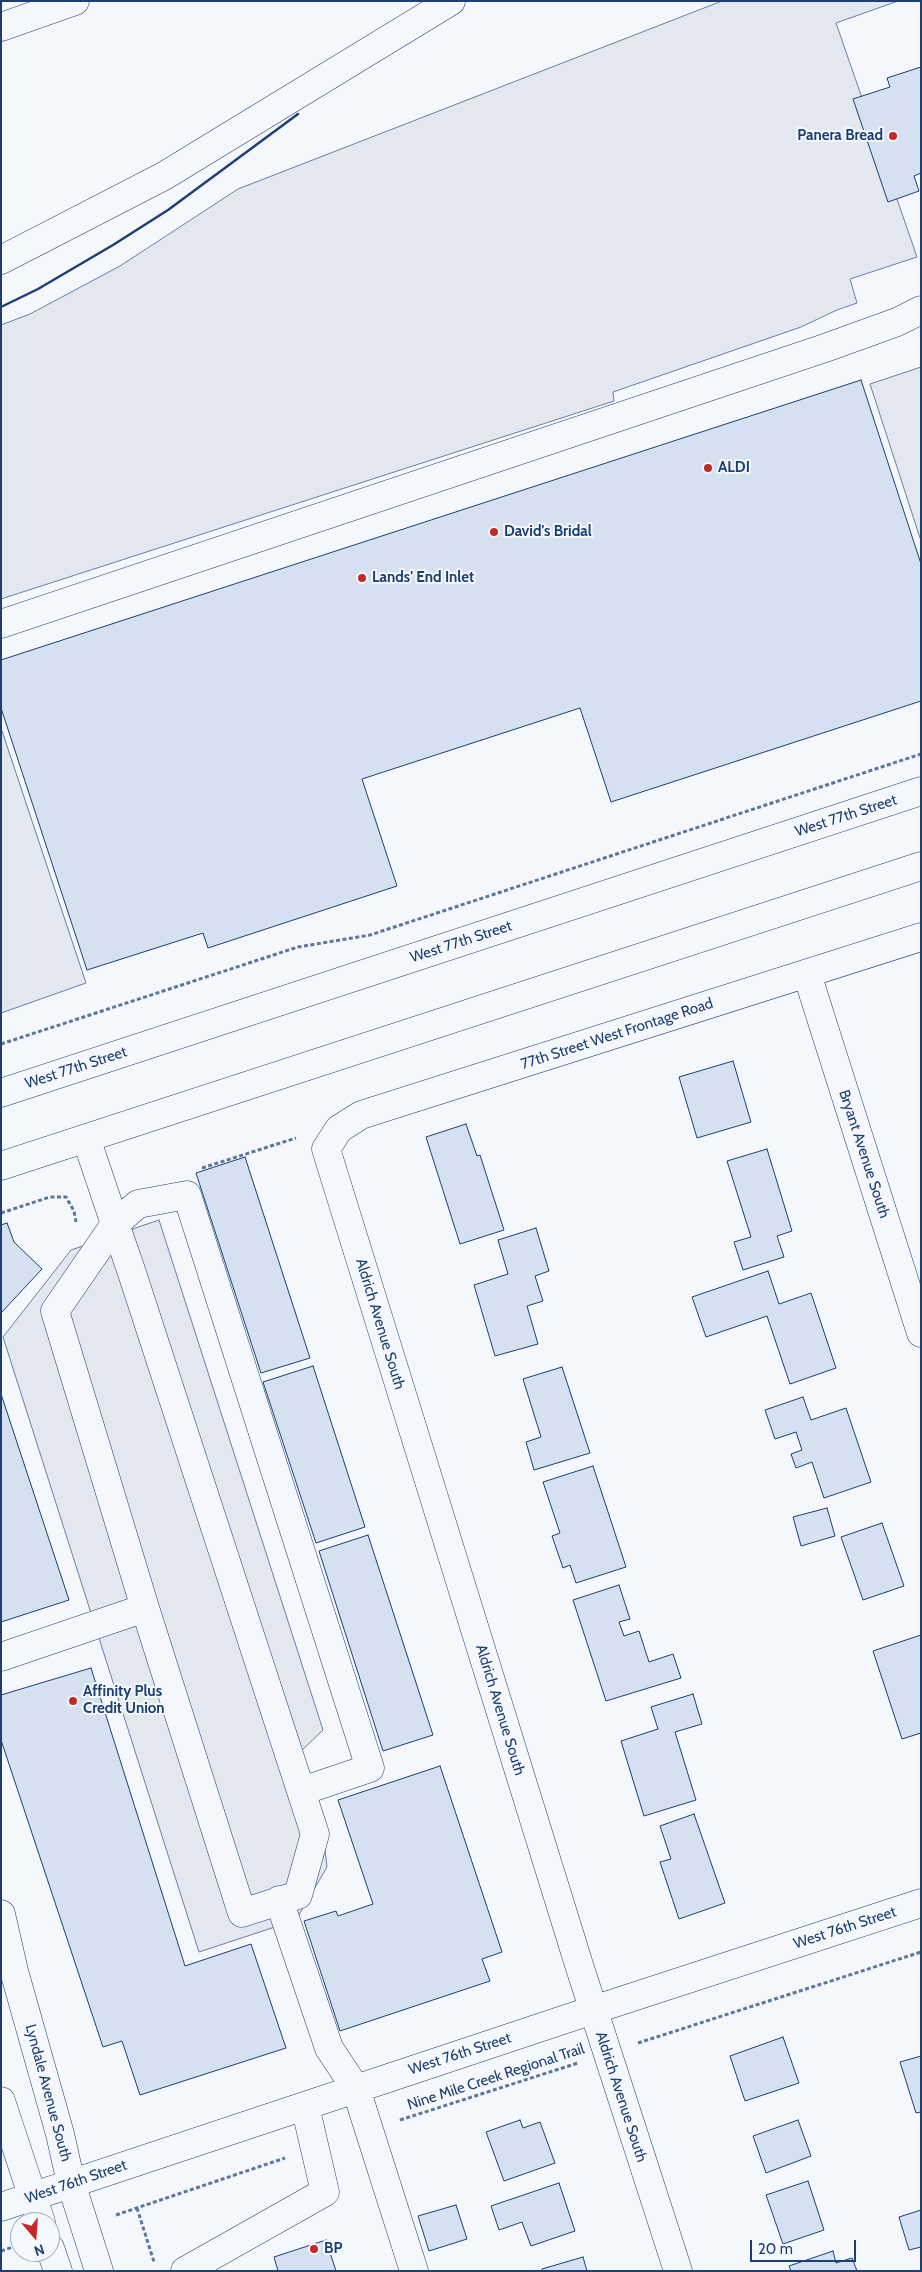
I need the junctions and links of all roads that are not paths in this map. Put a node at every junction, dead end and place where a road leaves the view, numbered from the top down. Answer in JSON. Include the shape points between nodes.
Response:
{"nodes":[{"id":1,"x":75,"y":1,"type":"edge"},
{"id":2,"x":451,"y":1,"type":"edge"},
{"id":3,"x":1,"y":27,"type":"edge"},
{"id":4,"x":3,"y":259,"type":"edge"},
{"id":5,"x":921,"y":310,"type":"edge"},
{"id":6,"x":1,"y":624,"type":"edge"},
{"id":7,"x":921,"y":791,"type":"edge"},
{"id":8,"x":921,"y":866,"type":"edge"},
{"id":9,"x":921,"y":937,"type":"edge"},
{"id":10,"x":807,"y":974,"type":"junction"},
{"id":11,"x":1,"y":1093,"type":"edge"},
{"id":12,"x":86,"y":1138,"type":"junction"},
{"id":13,"x":326,"y":1149,"type":"joint"},
{"id":14,"x":1,"y":1166,"type":"edge"},
{"id":15,"x":115,"y":1224,"type":"junction"},
{"id":16,"x":921,"y":1333,"type":"edge"},
{"id":17,"x":145,"y":1608,"type":"junction"},
{"id":18,"x":1,"y":1657,"type":"edge"},
{"id":19,"x":302,"y":1791,"type":"junction"},
{"id":20,"x":279,"y":1900,"type":"junction"},
{"id":21,"x":921,"y":1903,"type":"edge"},
{"id":22,"x":1,"y":1914,"type":"edge"},
{"id":23,"x":593,"y":2010,"type":"junction"},
{"id":24,"x":356,"y":2088,"type":"junction"},
{"id":25,"x":1,"y":2101,"type":"edge"},
{"id":26,"x":305,"y":2106,"type":"junction"},
{"id":27,"x":71,"y":2183,"type":"junction"},
{"id":28,"x":32,"y":2197,"type":"junction"},
{"id":29,"x":1,"y":2208,"type":"edge"},
{"id":30,"x":37,"y":2212,"type":"edge"},
{"id":31,"x":99,"y":2271,"type":"edge"},
{"id":32,"x":185,"y":2271,"type":"edge"},
{"id":33,"x":414,"y":2271,"type":"edge"},
{"id":34,"x":678,"y":2271,"type":"edge"}],
"edges":[{"from":1,"to":3,"type":"main road"},
{"from":2,"to":4,"type":"main road","via":[[164,176]]},
{"from":5,"to":6,"type":"main road","via":[[824,348]]},
{"from":7,"to":11,"type":"main road","name":"West 77th Street"},
{"from":8,"to":12,"type":"main road"},
{"from":9,"to":10,"type":"main road","name":"77th Street West Frontage Road"},
{"from":10,"to":13,"type":"main road","name":"77th Street West Frontage Road","via":[[360,1115],[339,1129]]},
{"from":10,"to":16,"type":"main road","name":"Bryant Avenue South"},
{"from":12,"to":14,"type":"main road"},
{"from":12,"to":15,"type":"main road"},
{"from":13,"to":23,"type":"main road","name":"Aldrich Avenue South"},
{"from":15,"to":17,"type":"main road","via":[[55,1311]]},
{"from":15,"to":19,"type":"main road"},
{"from":15,"to":19,"type":"main road","via":[[138,1204],[187,1195],[370,1768]]},
{"from":17,"to":18,"type":"main road"},
{"from":17,"to":20,"type":"main road","via":[[242,1913]]},
{"from":19,"to":20,"type":"main road","via":[[315,1834],[298,1894]]},
{"from":20,"to":24,"type":"main road","via":[[329,2048]]},
{"from":21,"to":23,"type":"main road","name":"West 76th Street"},
{"from":22,"to":27,"type":"main road","name":"Lyndale Avenue South"},
{"from":23,"to":24,"type":"main road","name":"West 76th Street"},
{"from":23,"to":34,"type":"main road","name":"Aldrich Avenue South"},
{"from":24,"to":26,"type":"main road","name":"West 76th Street"},
{"from":24,"to":33,"type":"main road"},
{"from":25,"to":28,"type":"main road"},
{"from":26,"to":27,"type":"main road","name":"West 76th Street"},
{"from":26,"to":32,"type":"main road","via":[[325,2192]]},
{"from":27,"to":28,"type":"main road","name":"West 76th Street"},
{"from":27,"to":31,"type":"main road","name":"Lyndale Avenue South"},
{"from":28,"to":29,"type":"main road","name":"West 76th Street"},
{"from":28,"to":30,"type":"main road"}]}
